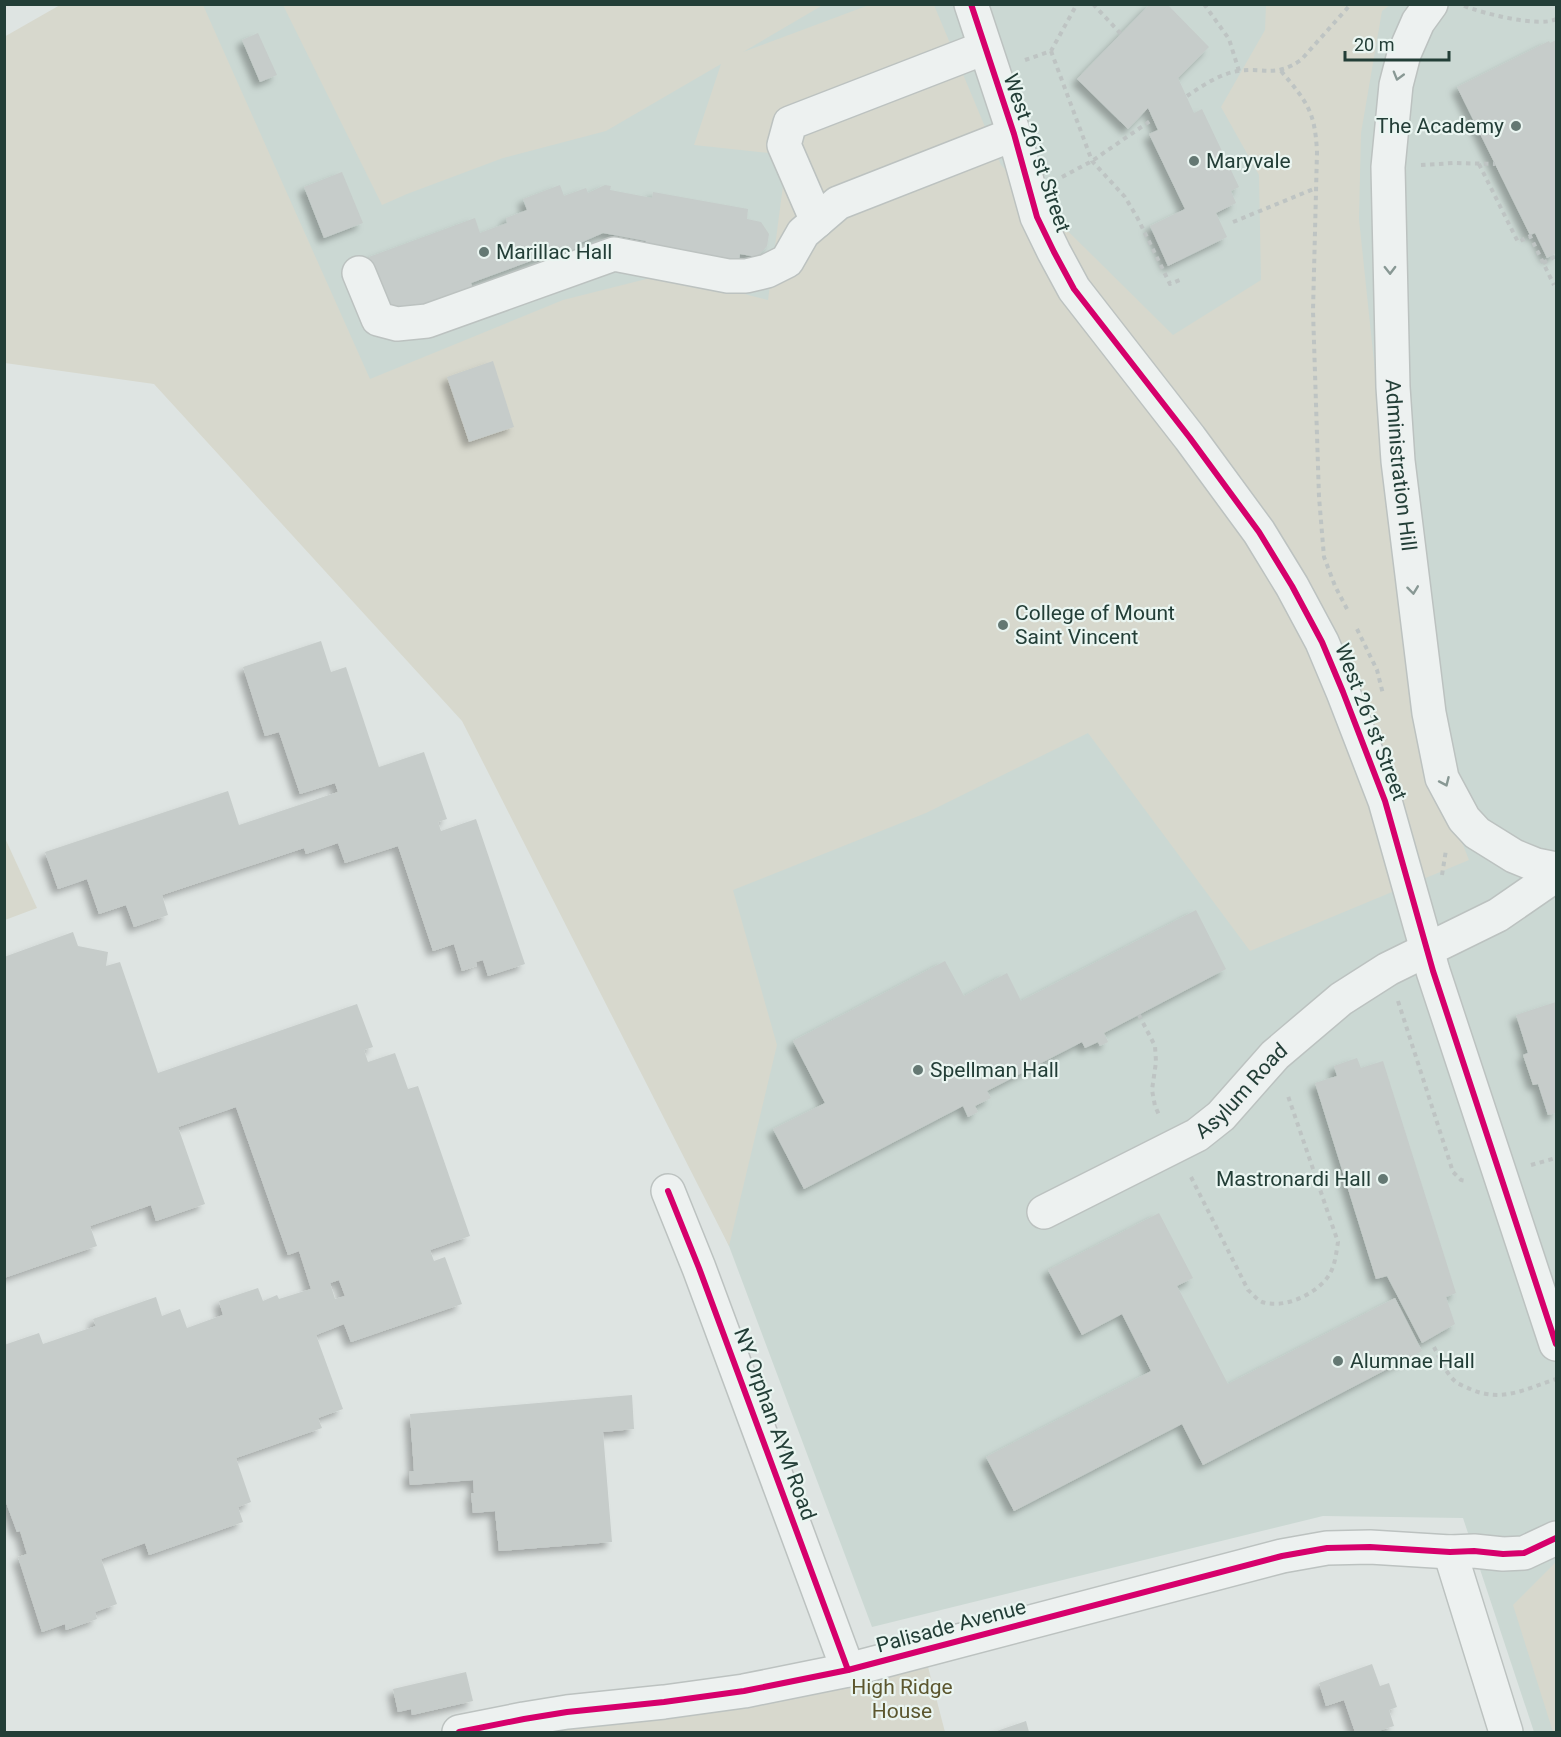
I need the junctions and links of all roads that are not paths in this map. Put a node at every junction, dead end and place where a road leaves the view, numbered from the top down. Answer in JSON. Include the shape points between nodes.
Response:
{"nodes":[{"id":1,"x":971,"y":4,"type":"edge"},
{"id":2,"x":1431,"y":4,"type":"edge"},
{"id":3,"x":984,"y":48,"type":"junction"},
{"id":4,"x":1014,"y":134,"type":"junction"},
{"id":5,"x":817,"y":221,"type":"junction"},
{"id":6,"x":359,"y":273,"type":"dead end"},
{"id":7,"x":1557,"y":869,"type":"edge"},
{"id":8,"x":1557,"y":875,"type":"edge"},
{"id":9,"x":1427,"y":948,"type":"junction"},
{"id":10,"x":668,"y":1191,"type":"dead end"},
{"id":11,"x":1044,"y":1212,"type":"dead end"},
{"id":12,"x":1557,"y":1344,"type":"edge"},
{"id":13,"x":1557,"y":1538,"type":"edge"},
{"id":14,"x":1450,"y":1552,"type":"junction"},
{"id":15,"x":848,"y":1670,"type":"junction"},
{"id":16,"x":459,"y":1732,"type":"edge"},
{"id":17,"x":1506,"y":1732,"type":"edge"}],
"edges":[{"from":1,"to":3,"type":"street","name":"West 261st Street"},
{"from":2,"to":7,"type":"street","name":"Administration Hill","one_way":true,"via":[[1404,54],[1396,85],[1388,167],[1398,461],[1429,713],[1442,778],[1464,819],[1477,833],[1514,856]]},
{"from":3,"to":4,"type":"street","name":"West 261st Street"},
{"from":3,"to":5,"type":"street","via":[[790,123],[784,145]]},
{"from":4,"to":5,"type":"street","via":[[838,203]]},
{"from":4,"to":9,"type":"street","name":"West 261st Street","via":[[1037,217],[1074,289],[1259,532],[1322,642],[1385,801]]},
{"from":5,"to":6,"type":"street","via":[[803,232],[787,261],[767,271],[728,276],[614,254],[427,321],[397,324],[378,319]]},
{"from":8,"to":9,"type":"street","via":[[1498,915]]},
{"from":9,"to":11,"type":"street","name":"Asylum Road","via":[[1341,999],[1275,1055],[1221,1116],[1197,1135]]},
{"from":9,"to":12,"type":"street","name":"West 261st Street"},
{"from":10,"to":15,"type":"street","name":"NY Orphan AYM Road"},
{"from":13,"to":14,"type":"street","via":[[1524,1554]]},
{"from":14,"to":15,"type":"street","name":"Palisade Avenue","via":[[1370,1547],[1282,1556]]},
{"from":14,"to":17,"type":"street"},
{"from":15,"to":16,"type":"street","name":"Palisade Avenue","via":[[744,1691],[567,1712]]}]}
